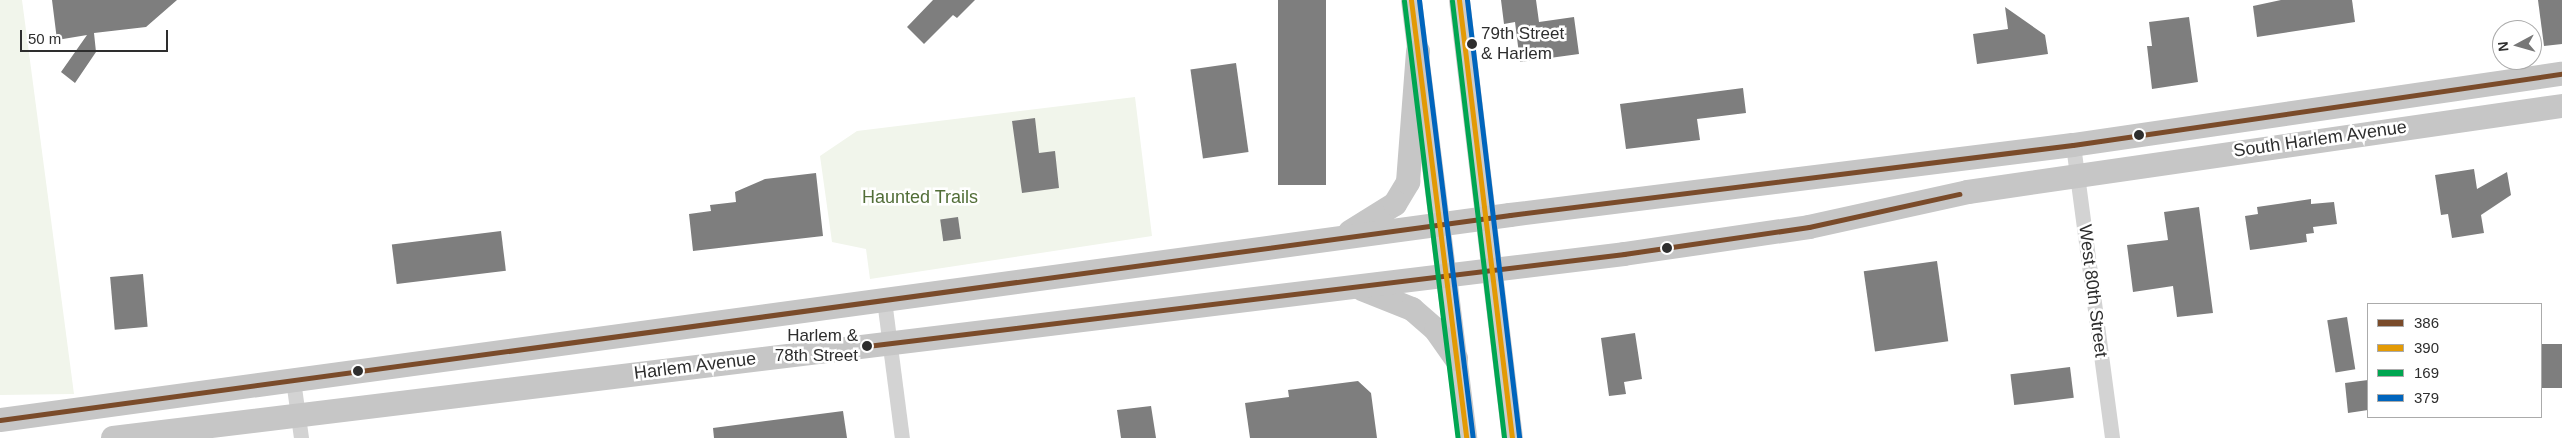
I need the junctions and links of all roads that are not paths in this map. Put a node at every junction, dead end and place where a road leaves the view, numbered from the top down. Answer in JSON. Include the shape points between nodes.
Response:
{"nodes":[{"id":1,"x":1411,"y":0,"type":"edge"},
{"id":2,"x":1459,"y":0,"type":"edge"},
{"id":3,"x":1418,"y":51,"type":"junction"},
{"id":4,"x":2562,"y":74,"type":"edge"},
{"id":5,"x":2562,"y":106,"type":"edge"},
{"id":6,"x":2073,"y":145,"type":"junction"},
{"id":7,"x":2078,"y":177,"type":"junction"},
{"id":8,"x":1486,"y":219,"type":"junction"},
{"id":9,"x":1440,"y":225,"type":"junction"},
{"id":10,"x":1337,"y":239,"type":"junction"},
{"id":11,"x":1492,"y":271,"type":"junction"},
{"id":12,"x":1446,"y":276,"type":"junction"},
{"id":13,"x":1358,"y":288,"type":"junction"},
{"id":14,"x":884,"y":300,"type":"junction"},
{"id":15,"x":889,"y":343,"type":"junction"},
{"id":16,"x":1456,"y":359,"type":"junction"},
{"id":17,"x":293,"y":380,"type":"junction"},
{"id":18,"x":298,"y":413,"type":"junction"},
{"id":19,"x":0,"y":420,"type":"edge"},
{"id":20,"x":113,"y":438,"type":"edge"},
{"id":21,"x":301,"y":438,"type":"edge"},
{"id":22,"x":902,"y":438,"type":"edge"},
{"id":23,"x":1466,"y":438,"type":"edge"},
{"id":24,"x":1512,"y":438,"type":"edge"},
{"id":25,"x":2112,"y":438,"type":"edge"}],
"edges":[{"from":1,"to":3,"type":"main road"},
{"from":2,"to":8,"type":"main road"},
{"from":3,"to":9,"type":"main road"},
{"from":3,"to":10,"type":"main road","via":[[1414,143],[1404,191],[1386,211]]},
{"from":4,"to":6,"type":"main road","name":"South Harlem Avenue"},
{"from":5,"to":7,"type":"main road","name":"South Harlem Avenue"},
{"from":6,"to":7,"type":"street","name":"West 80th Street"},
{"from":6,"to":8,"type":"main road"},
{"from":7,"to":11,"type":"main road","name":"Harlem Avenue","via":[[1961,194],[1772,233]]},
{"from":7,"to":25,"type":"street","name":"West 80th Street"},
{"from":8,"to":9,"type":"main road"},
{"from":8,"to":11,"type":"main road"},
{"from":9,"to":10,"type":"main road"},
{"from":9,"to":12,"type":"main road"},
{"from":10,"to":14,"type":"main road"},
{"from":11,"to":12,"type":"main road","name":"Harlem Avenue"},
{"from":11,"to":24,"type":"main road"},
{"from":12,"to":13,"type":"main road","name":"Harlem Avenue"},
{"from":12,"to":16,"type":"main road"},
{"from":13,"to":15,"type":"main road","name":"Harlem Avenue"},
{"from":13,"to":16,"type":"main road","via":[[1412,309],[1436,330]]},
{"from":14,"to":15,"type":"street"},
{"from":14,"to":17,"type":"main road"},
{"from":15,"to":18,"type":"main road","name":"Harlem Avenue"},
{"from":15,"to":22,"type":"street"},
{"from":16,"to":23,"type":"main road"},
{"from":17,"to":18,"type":"street"},
{"from":17,"to":19,"type":"main road"},
{"from":18,"to":20,"type":"main road","name":"Harlem Avenue"},
{"from":18,"to":21,"type":"street"}]}
